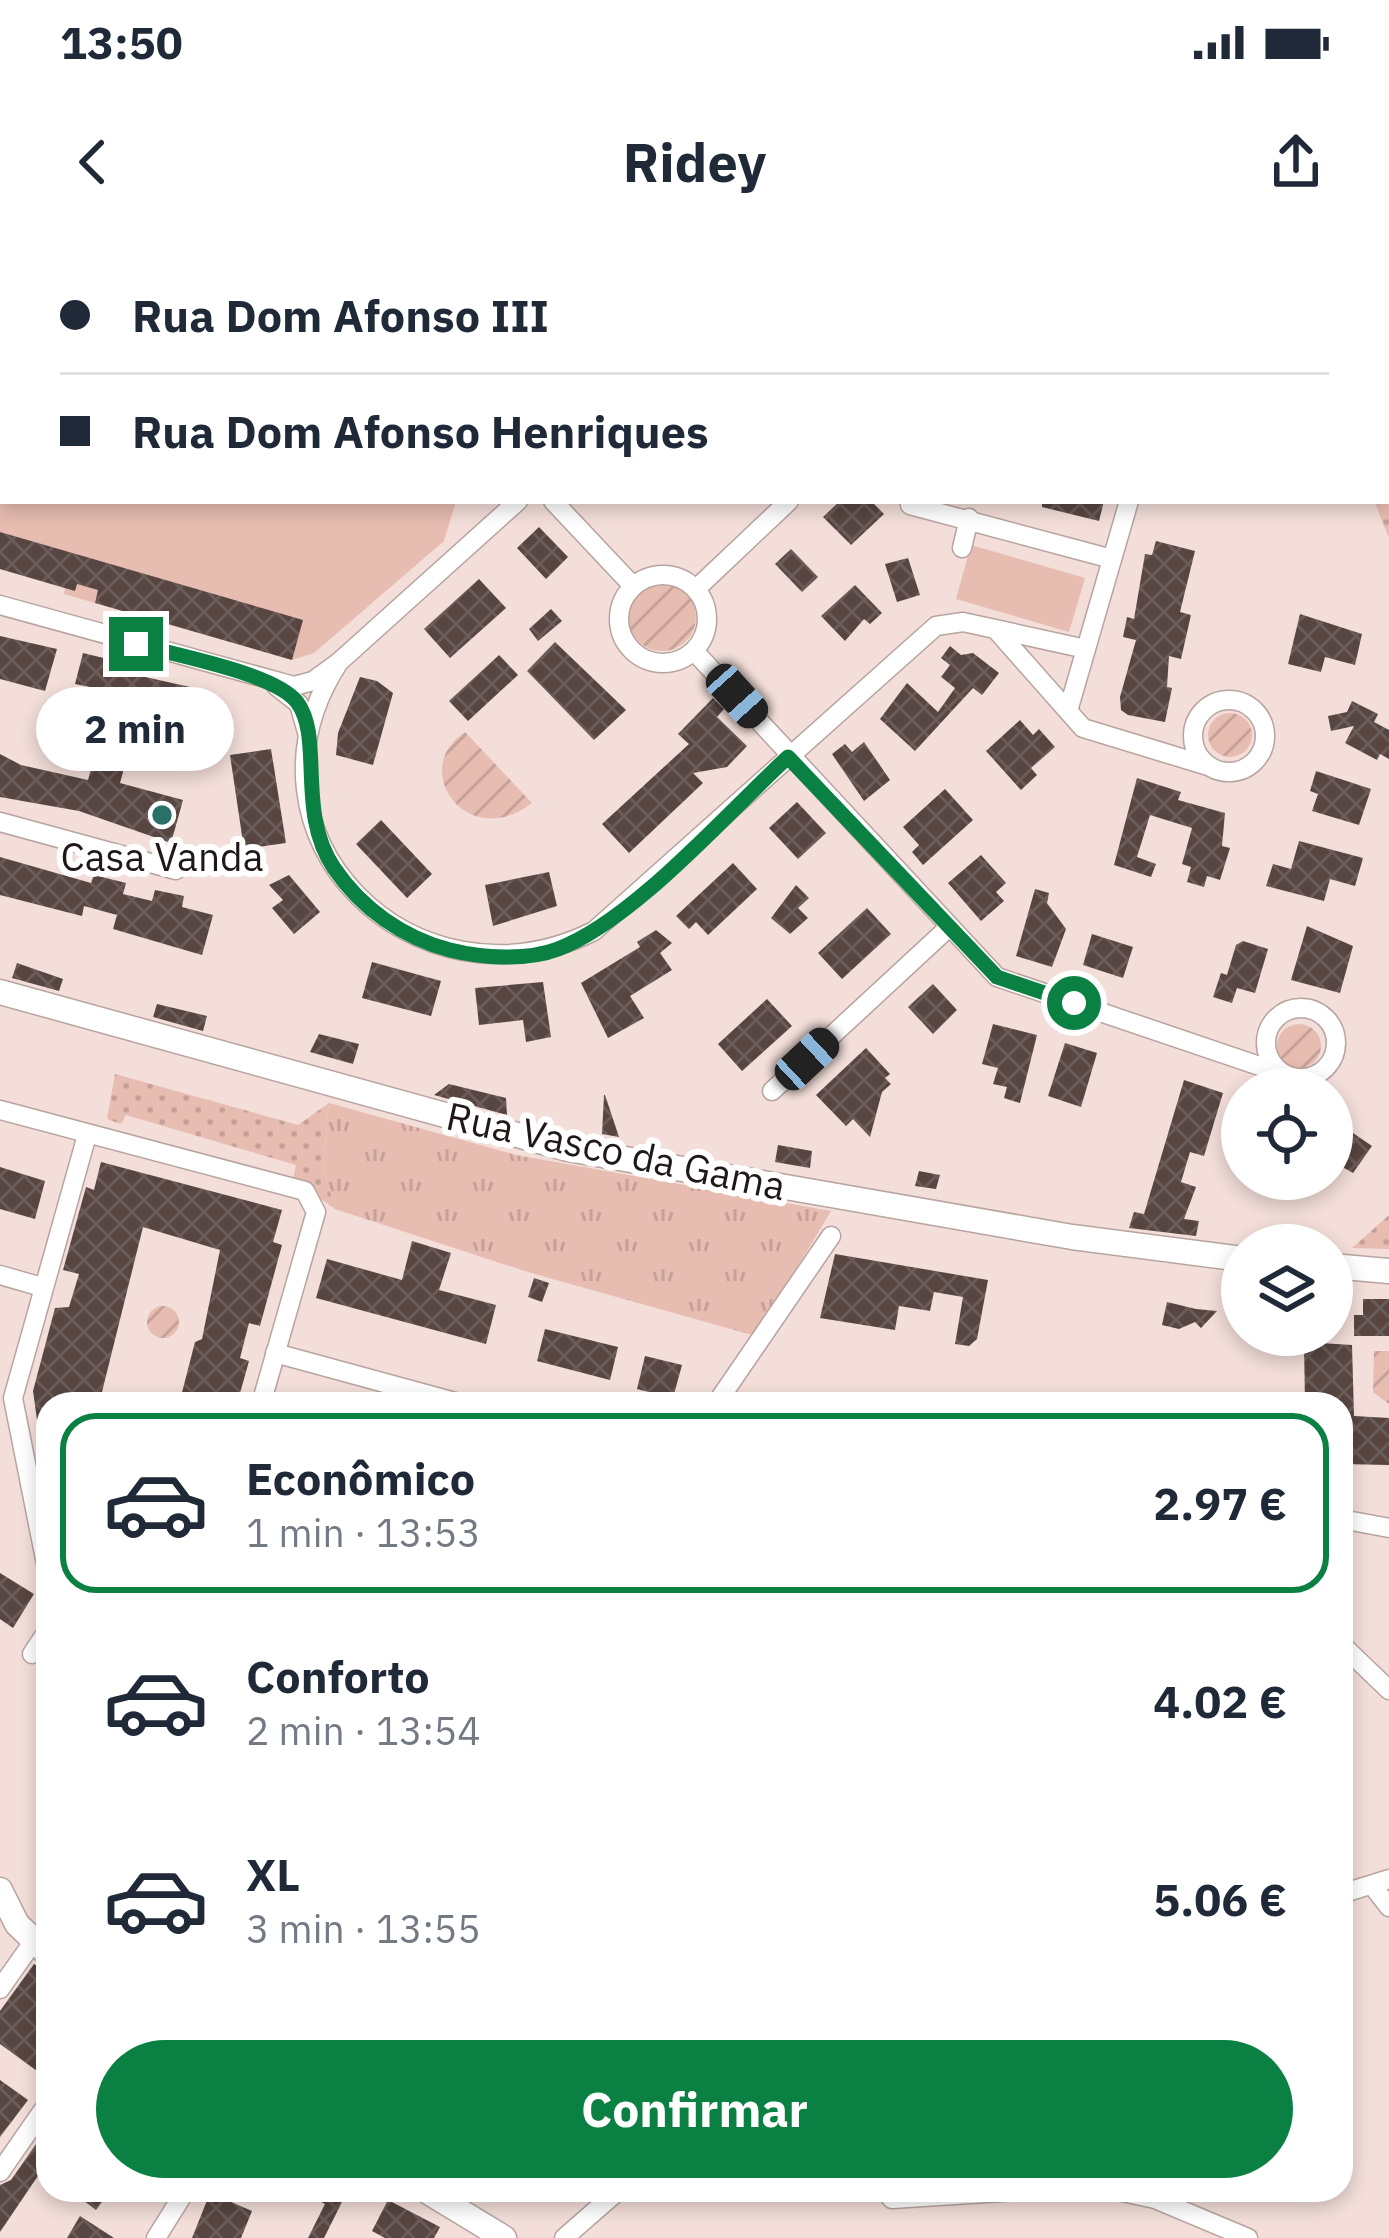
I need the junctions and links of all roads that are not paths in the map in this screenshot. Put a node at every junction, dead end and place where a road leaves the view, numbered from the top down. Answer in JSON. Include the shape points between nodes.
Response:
{"nodes":[{"id":1,"x":515,"y":504,"type":"edge"},
{"id":2,"x":556,"y":504,"type":"edge"},
{"id":3,"x":786,"y":504,"type":"edge"},
{"id":4,"x":1128,"y":504,"type":"edge"},
{"id":5,"x":910,"y":505,"type":"dead end"},
{"id":6,"x":969,"y":518,"type":"junction"},
{"id":7,"x":962,"y":548,"type":"dead end"},
{"id":8,"x":1112,"y":559,"type":"junction"},
{"id":9,"x":633,"y":586,"type":"junction"},
{"id":10,"x":696,"y":589,"type":"junction"},
{"id":11,"x":0,"y":605,"type":"edge"},
{"id":12,"x":997,"y":631,"type":"junction"},
{"id":13,"x":1086,"y":649,"type":"junction"},
{"id":14,"x":694,"y":651,"type":"junction"},
{"id":15,"x":339,"y":662,"type":"junction"},
{"id":16,"x":272,"y":684,"type":"junction"},
{"id":17,"x":1069,"y":711,"type":"junction"},
{"id":18,"x":1192,"y":736,"type":"junction"},
{"id":19,"x":310,"y":747,"type":"junction"},
{"id":20,"x":1162,"y":751,"type":"junction"},
{"id":21,"x":788,"y":757,"type":"junction"},
{"id":22,"x":1208,"y":766,"type":"junction"},
{"id":23,"x":0,"y":822,"type":"edge"},
{"id":24,"x":176,"y":870,"type":"dead end"},
{"id":25,"x":947,"y":929,"type":"junction"},
{"id":26,"x":0,"y":992,"type":"edge"},
{"id":27,"x":1265,"y":1045,"type":"junction"},
{"id":28,"x":1228,"y":1055,"type":"junction"},
{"id":29,"x":1266,"y":1068,"type":"edge"},
{"id":30,"x":1279,"y":1068,"type":"edge"},
{"id":31,"x":1326,"y":1068,"type":"edge"},
{"id":32,"x":772,"y":1091,"type":"dead end"},
{"id":33,"x":0,"y":1110,"type":"edge"},
{"id":34,"x":87,"y":1135,"type":"junction"},
{"id":35,"x":831,"y":1236,"type":"dead end"},
{"id":36,"x":1221,"y":1256,"type":"edge"},
{"id":37,"x":1353,"y":1268,"type":"edge"},
{"id":38,"x":1389,"y":1271,"type":"edge"},
{"id":39,"x":0,"y":1275,"type":"edge"},
{"id":40,"x":42,"y":1287,"type":"junction"},
{"id":41,"x":275,"y":1353,"type":"junction"},
{"id":42,"x":264,"y":1392,"type":"edge"},
{"id":43,"x":417,"y":1392,"type":"edge"},
{"id":44,"x":724,"y":1392,"type":"edge"},
{"id":45,"x":36,"y":1512,"type":"edge"},
{"id":46,"x":1353,"y":1521,"type":"edge"},
{"id":47,"x":1389,"y":1528,"type":"edge"},
{"id":48,"x":36,"y":1648,"type":"edge"},
{"id":49,"x":32,"y":1654,"type":"dead end"},
{"id":50,"x":1353,"y":1656,"type":"edge"},
{"id":51,"x":1389,"y":1690,"type":"edge"},
{"id":52,"x":1380,"y":1882,"type":"edge"},
{"id":53,"x":0,"y":1890,"type":"edge"},
{"id":54,"x":1389,"y":1907,"type":"edge"},
{"id":55,"x":36,"y":1942,"type":"edge"},
{"id":56,"x":36,"y":1952,"type":"edge"},
{"id":57,"x":0,"y":1989,"type":"edge"},
{"id":58,"x":36,"y":2120,"type":"edge"},
{"id":59,"x":0,"y":2172,"type":"edge"},
{"id":60,"x":178,"y":2202,"type":"edge"},
{"id":61,"x":445,"y":2202,"type":"edge"},
{"id":62,"x":605,"y":2202,"type":"edge"},
{"id":63,"x":1163,"y":2202,"type":"edge"},
{"id":64,"x":156,"y":2238,"type":"edge"},
{"id":65,"x":504,"y":2238,"type":"edge"},
{"id":66,"x":564,"y":2238,"type":"edge"},
{"id":67,"x":1248,"y":2238,"type":"edge"}],
"edges":[{"from":1,"to":15,"type":"street"},
{"from":2,"to":9,"type":"street"},
{"from":3,"to":10,"type":"street"},
{"from":4,"to":8,"type":"street"},
{"from":5,"to":6,"type":"street"},
{"from":6,"to":7,"type":"street"},
{"from":6,"to":8,"type":"street"},
{"from":8,"to":13,"type":"street"},
{"from":9,"to":10,"type":"street","via":[[671,575]]},
{"from":9,"to":14,"type":"street","via":[[619,616],[625,642],[653,663]]},
{"from":10,"to":14,"type":"street","via":[[707,626]]},
{"from":11,"to":16,"type":"street"},
{"from":12,"to":13,"type":"street"},
{"from":12,"to":17,"type":"street"},
{"from":12,"to":21,"type":"street","via":[[963,622],[936,626]]},
{"from":13,"to":17,"type":"street"},
{"from":14,"to":21,"type":"street"},
{"from":15,"to":16,"type":"street","via":[[313,681]]},
{"from":15,"to":19,"type":"street","via":[[320,698]]},
{"from":16,"to":19,"type":"street","via":[[299,704]]},
{"from":17,"to":20,"type":"street","via":[[1082,728]]},
{"from":18,"to":20,"type":"street","via":[[1183,748]]},
{"from":18,"to":22,"type":"street"},
{"from":18,"to":22,"type":"street","via":[[1211,704],[1241,701],[1259,715],[1266,739],[1259,758],[1235,772]]},
{"from":19,"to":21,"type":"street","via":[[310,809],[333,867],[386,922],[471,956],[555,951],[594,931]]},
{"from":20,"to":22,"type":"street"},
{"from":21,"to":25,"type":"street"},
{"from":23,"to":24,"type":"street"},
{"from":25,"to":28,"type":"street","via":[[997,977]]},
{"from":25,"to":32,"type":"street"},
{"from":26,"to":36,"type":"street","name":"Rua Vasco da Gama","via":[[568,1149]]},
{"from":27,"to":28,"type":"street","via":[[1257,1056]]},
{"from":27,"to":30,"type":"street"},
{"from":27,"to":31,"type":"street","via":[[1272,1023],[1292,1009],[1316,1012],[1333,1028],[1335,1050]]},
{"from":28,"to":29,"type":"street"},
{"from":33,"to":34,"type":"street"},
{"from":34,"to":40,"type":"street"},
{"from":34,"to":41,"type":"street","via":[[305,1191],[316,1212]]},
{"from":35,"to":44,"type":"street"},
{"from":37,"to":38,"type":"street"},
{"from":39,"to":40,"type":"street"},
{"from":40,"to":45,"type":"street","via":[[13,1398]]},
{"from":41,"to":42,"type":"street"},
{"from":41,"to":43,"type":"street"},
{"from":46,"to":47,"type":"street"},
{"from":48,"to":49,"type":"street"},
{"from":50,"to":51,"type":"street"},
{"from":52,"to":54,"type":"street"},
{"from":53,"to":55,"type":"street"},
{"from":56,"to":57,"type":"street"},
{"from":58,"to":59,"type":"street"},
{"from":60,"to":64,"type":"street"},
{"from":61,"to":65,"type":"street"},
{"from":62,"to":66,"type":"street"},
{"from":63,"to":67,"type":"street"}]}
